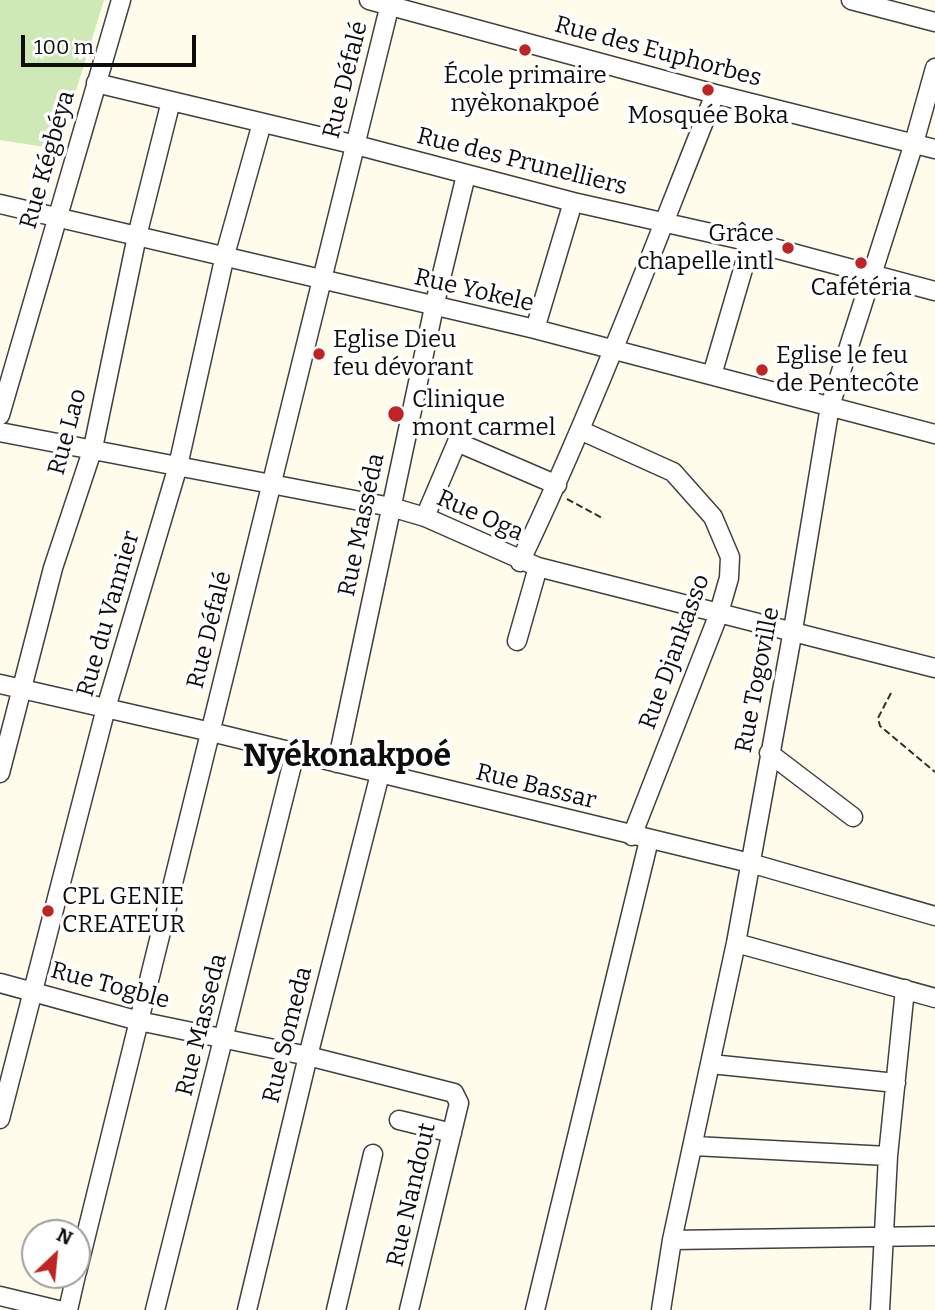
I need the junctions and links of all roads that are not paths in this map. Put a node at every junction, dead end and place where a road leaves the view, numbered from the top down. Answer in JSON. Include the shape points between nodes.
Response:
{"nodes":[{"id":1,"x":121,"y":0,"type":"edge"},
{"id":2,"x":369,"y":0,"type":"edge"},
{"id":3,"x":851,"y":0,"type":"edge"},
{"id":4,"x":391,"y":3,"type":"edge"},
{"id":5,"x":935,"y":22,"type":"edge"},
{"id":6,"x":935,"y":68,"type":"edge"},
{"id":7,"x":96,"y":83,"type":"junction"},
{"id":8,"x":715,"y":94,"type":"junction"},
{"id":9,"x":171,"y":101,"type":"junction"},
{"id":10,"x":262,"y":123,"type":"junction"},
{"id":11,"x":914,"y":143,"type":"junction"},
{"id":12,"x":356,"y":145,"type":"junction"},
{"id":13,"x":935,"y":149,"type":"edge"},
{"id":14,"x":466,"y":175,"type":"junction"},
{"id":15,"x":573,"y":202,"type":"junction"},
{"id":16,"x":0,"y":204,"type":"edge"},
{"id":17,"x":57,"y":217,"type":"junction"},
{"id":18,"x":664,"y":223,"type":"junction"},
{"id":19,"x":137,"y":236,"type":"junction"},
{"id":20,"x":751,"y":242,"type":"junction"},
{"id":21,"x":225,"y":255,"type":"junction"},
{"id":22,"x":871,"y":274,"type":"junction"},
{"id":23,"x":322,"y":280,"type":"junction"},
{"id":24,"x":935,"y":291,"type":"edge"},
{"id":25,"x":434,"y":307,"type":"junction"},
{"id":26,"x":535,"y":330,"type":"junction"},
{"id":27,"x":611,"y":350,"type":"junction"},
{"id":28,"x":712,"y":375,"type":"junction"},
{"id":29,"x":830,"y":406,"type":"junction"},
{"id":30,"x":0,"y":415,"type":"edge"},
{"id":31,"x":582,"y":431,"type":"junction"},
{"id":32,"x":0,"y":432,"type":"edge"},
{"id":33,"x":935,"y":434,"type":"edge"},
{"id":34,"x":93,"y":448,"type":"junction"},
{"id":35,"x":178,"y":466,"type":"junction"},
{"id":36,"x":557,"y":485,"type":"junction"},
{"id":37,"x":271,"y":486,"type":"junction"},
{"id":38,"x":391,"y":508,"type":"junction"},
{"id":39,"x":425,"y":517,"type":"junction"},
{"id":40,"x":520,"y":562,"type":"junction"},
{"id":41,"x":538,"y":567,"type":"junction"},
{"id":42,"x":718,"y":616,"type":"junction"},
{"id":43,"x":793,"y":630,"type":"junction"},
{"id":44,"x":517,"y":641,"type":"dead end"},
{"id":45,"x":935,"y":668,"type":"edge"},
{"id":46,"x":0,"y":684,"type":"edge"},
{"id":47,"x":21,"y":689,"type":"junction"},
{"id":48,"x":106,"y":708,"type":"junction"},
{"id":49,"x":211,"y":732,"type":"junction"},
{"id":50,"x":295,"y":752,"type":"junction"},
{"id":51,"x":769,"y":753,"type":"junction"},
{"id":52,"x":337,"y":763,"type":"junction"},
{"id":53,"x":0,"y":773,"type":"edge"},
{"id":54,"x":380,"y":774,"type":"junction"},
{"id":55,"x":853,"y":817,"type":"dead end"},
{"id":56,"x":641,"y":838,"type":"junction"},
{"id":57,"x":750,"y":863,"type":"junction"},
{"id":58,"x":935,"y":916,"type":"edge"},
{"id":59,"x":736,"y":943,"type":"junction"},
{"id":60,"x":0,"y":983,"type":"edge"},
{"id":61,"x":905,"y":989,"type":"junction"},
{"id":62,"x":33,"y":991,"type":"junction"},
{"id":63,"x":935,"y":998,"type":"edge"},
{"id":64,"x":139,"y":1021,"type":"junction"},
{"id":65,"x":223,"y":1039,"type":"junction"},
{"id":66,"x":307,"y":1056,"type":"junction"},
{"id":67,"x":711,"y":1064,"type":"junction"},
{"id":68,"x":896,"y":1083,"type":"junction"},
{"id":69,"x":454,"y":1093,"type":"joint"},
{"id":70,"x":0,"y":1119,"type":"edge"},
{"id":71,"x":399,"y":1120,"type":"dead end"},
{"id":72,"x":452,"y":1133,"type":"junction"},
{"id":73,"x":694,"y":1146,"type":"junction"},
{"id":74,"x":373,"y":1154,"type":"dead end"},
{"id":75,"x":888,"y":1156,"type":"junction"},
{"id":76,"x":90,"y":1219,"type":"edge"},
{"id":77,"x":884,"y":1236,"type":"junction"},
{"id":78,"x":935,"y":1236,"type":"edge"},
{"id":79,"x":672,"y":1240,"type":"junction"},
{"id":80,"x":73,"y":1289,"type":"edge"},
{"id":81,"x":0,"y":1296,"type":"edge"},
{"id":82,"x":58,"y":1310,"type":"edge"},
{"id":83,"x":68,"y":1310,"type":"edge"},
{"id":84,"x":155,"y":1310,"type":"edge"},
{"id":85,"x":247,"y":1310,"type":"edge"},
{"id":86,"x":336,"y":1310,"type":"edge"},
{"id":87,"x":409,"y":1310,"type":"edge"},
{"id":88,"x":535,"y":1310,"type":"edge"},
{"id":89,"x":660,"y":1310,"type":"edge"},
{"id":90,"x":880,"y":1310,"type":"edge"}],
"edges":[{"from":1,"to":7,"type":"street","name":"Rue Kégbéya"},
{"from":2,"to":4,"type":"street","name":"Rue des Euphorbes"},
{"from":3,"to":5,"type":"street"},
{"from":4,"to":8,"type":"street","name":"Rue des Euphorbes"},
{"from":4,"to":12,"type":"street","name":"Rue Défalé"},
{"from":6,"to":11,"type":"street","name":"Rue Togoville"},
{"from":7,"to":9,"type":"street","name":"Rue des Prunelliers"},
{"from":7,"to":17,"type":"street","name":"Rue Kégbéya"},
{"from":8,"to":11,"type":"street","name":"Rue des Euphorbes"},
{"from":8,"to":18,"type":"street"},
{"from":9,"to":10,"type":"street","name":"Rue des Prunelliers"},
{"from":9,"to":19,"type":"street","name":"Rue Lao"},
{"from":10,"to":12,"type":"street","name":"Rue des Prunelliers"},
{"from":10,"to":21,"type":"street","name":"Rue du Vannier"},
{"from":11,"to":13,"type":"street","name":"Rue des Euphorbes"},
{"from":11,"to":22,"type":"street","name":"Rue Togoville"},
{"from":12,"to":14,"type":"street","name":"Rue des Prunelliers"},
{"from":12,"to":23,"type":"street","name":"Rue Défalé"},
{"from":14,"to":15,"type":"street","name":"Rue des Prunelliers"},
{"from":14,"to":25,"type":"street","name":"Rue Masséda"},
{"from":15,"to":18,"type":"street","name":"Rue des Prunelliers"},
{"from":15,"to":26,"type":"street"},
{"from":16,"to":17,"type":"street","name":"Rue Yokele"},
{"from":17,"to":19,"type":"street","name":"Rue Yokele"},
{"from":17,"to":30,"type":"street","name":"Rue Kégbéya"},
{"from":18,"to":20,"type":"street","name":"Rue des Prunelliers"},
{"from":18,"to":27,"type":"street"},
{"from":19,"to":21,"type":"street","name":"Rue Yokele"},
{"from":19,"to":34,"type":"street","name":"Rue Lao"},
{"from":20,"to":22,"type":"street","name":"Rue des Prunelliers"},
{"from":20,"to":28,"type":"street"},
{"from":21,"to":23,"type":"street","name":"Rue Yokele"},
{"from":21,"to":35,"type":"street","name":"Rue du Vannier"},
{"from":22,"to":24,"type":"street","name":"Rue des Prunelliers"},
{"from":22,"to":29,"type":"street","name":"Rue Togoville"},
{"from":23,"to":25,"type":"street","name":"Rue Yokele"},
{"from":23,"to":37,"type":"street","name":"Rue Défalé"},
{"from":25,"to":26,"type":"street","name":"Rue Yokele"},
{"from":25,"to":38,"type":"street","name":"Rue Masséda"},
{"from":26,"to":27,"type":"street","name":"Rue Yokele"},
{"from":27,"to":28,"type":"street","name":"Rue Yokele"},
{"from":27,"to":31,"type":"street"},
{"from":28,"to":29,"type":"street","name":"Rue Yokele"},
{"from":29,"to":33,"type":"street","name":"Rue Yokele"},
{"from":29,"to":43,"type":"street","name":"Rue Togoville"},
{"from":31,"to":36,"type":"street"},
{"from":31,"to":42,"type":"street","name":"Rue Djankasso","via":[[673,472],[713,517],[730,557]]},
{"from":32,"to":34,"type":"street","name":"Rue Oga"},
{"from":34,"to":35,"type":"street","name":"Rue Oga"},
{"from":34,"to":47,"type":"street","name":"Rue Lao","via":[[53,568]]},
{"from":35,"to":37,"type":"street","name":"Rue Oga"},
{"from":35,"to":48,"type":"street","name":"Rue du Vannier"},
{"from":36,"to":39,"type":"street","via":[[457,442]]},
{"from":36,"to":40,"type":"street"},
{"from":37,"to":38,"type":"street","name":"Rue Oga"},
{"from":37,"to":49,"type":"street","name":"Rue Défalé"},
{"from":38,"to":39,"type":"street","name":"Rue Oga"},
{"from":38,"to":52,"type":"street","name":"Rue Masséda"},
{"from":39,"to":40,"type":"street","name":"Rue Oga"},
{"from":40,"to":41,"type":"street","name":"Rue Oga"},
{"from":41,"to":42,"type":"street","name":"Rue Oga"},
{"from":41,"to":44,"type":"street"},
{"from":42,"to":43,"type":"street","name":"Rue Oga"},
{"from":42,"to":56,"type":"street","name":"Rue Djankasso"},
{"from":43,"to":45,"type":"street","name":"Rue Oga"},
{"from":43,"to":51,"type":"street","name":"Rue Togoville"},
{"from":46,"to":47,"type":"street","name":"Rue Bassar"},
{"from":47,"to":48,"type":"street","name":"Rue Bassar"},
{"from":47,"to":53,"type":"street","name":"Rue Lao"},
{"from":48,"to":49,"type":"street","name":"Rue Bassar"},
{"from":48,"to":62,"type":"street","name":"Rue du Vannier"},
{"from":49,"to":50,"type":"street","name":"Rue Bassar"},
{"from":49,"to":64,"type":"street","name":"Rue Défalé"},
{"from":50,"to":52,"type":"street","name":"Rue Bassar"},
{"from":50,"to":65,"type":"street","name":"Rue Masseda"},
{"from":51,"to":55,"type":"street"},
{"from":51,"to":57,"type":"street","name":"Rue Togoville"},
{"from":52,"to":54,"type":"street","name":"Rue Bassar"},
{"from":54,"to":56,"type":"street","name":"Rue Bassar"},
{"from":54,"to":66,"type":"street","name":"Rue Someda"},
{"from":56,"to":57,"type":"street","name":"Rue Bassar"},
{"from":56,"to":88,"type":"street","name":"Rue Djankasso"},
{"from":57,"to":58,"type":"street","name":"Rue Bassar"},
{"from":57,"to":59,"type":"street","name":"Rue Togoville"},
{"from":59,"to":61,"type":"street"},
{"from":59,"to":67,"type":"street","name":"Rue Togoville"},
{"from":60,"to":62,"type":"street","name":"Rue Togble"},
{"from":61,"to":63,"type":"street"},
{"from":61,"to":68,"type":"street"},
{"from":62,"to":64,"type":"street","name":"Rue Togble"},
{"from":62,"to":70,"type":"street","name":"Rue du Vannier"},
{"from":64,"to":65,"type":"street","name":"Rue Togble"},
{"from":64,"to":76,"type":"street","name":"Rue Défalé"},
{"from":65,"to":66,"type":"street","name":"Rue Togble"},
{"from":65,"to":84,"type":"street","name":"Rue Masseda"},
{"from":66,"to":69,"type":"street","name":"Rue Togble"},
{"from":66,"to":85,"type":"street","name":"Rue Someda"},
{"from":67,"to":68,"type":"street"},
{"from":67,"to":73,"type":"street","name":"Rue Togoville"},
{"from":68,"to":75,"type":"street"},
{"from":69,"to":72,"type":"street","name":"Rue Nandout","via":[[459,1103]]},
{"from":71,"to":72,"type":"street"},
{"from":72,"to":87,"type":"street","name":"Rue Nandout"},
{"from":73,"to":75,"type":"street"},
{"from":73,"to":79,"type":"street","name":"Rue Togoville"},
{"from":74,"to":86,"type":"street"},
{"from":75,"to":77,"type":"street"},
{"from":77,"to":78,"type":"street"},
{"from":77,"to":79,"type":"street"},
{"from":77,"to":90,"type":"street"},
{"from":79,"to":89,"type":"street","name":"Rue Togoville"},
{"from":80,"to":83,"type":"street","name":"Rue Défalé"},
{"from":81,"to":82,"type":"street"}]}
